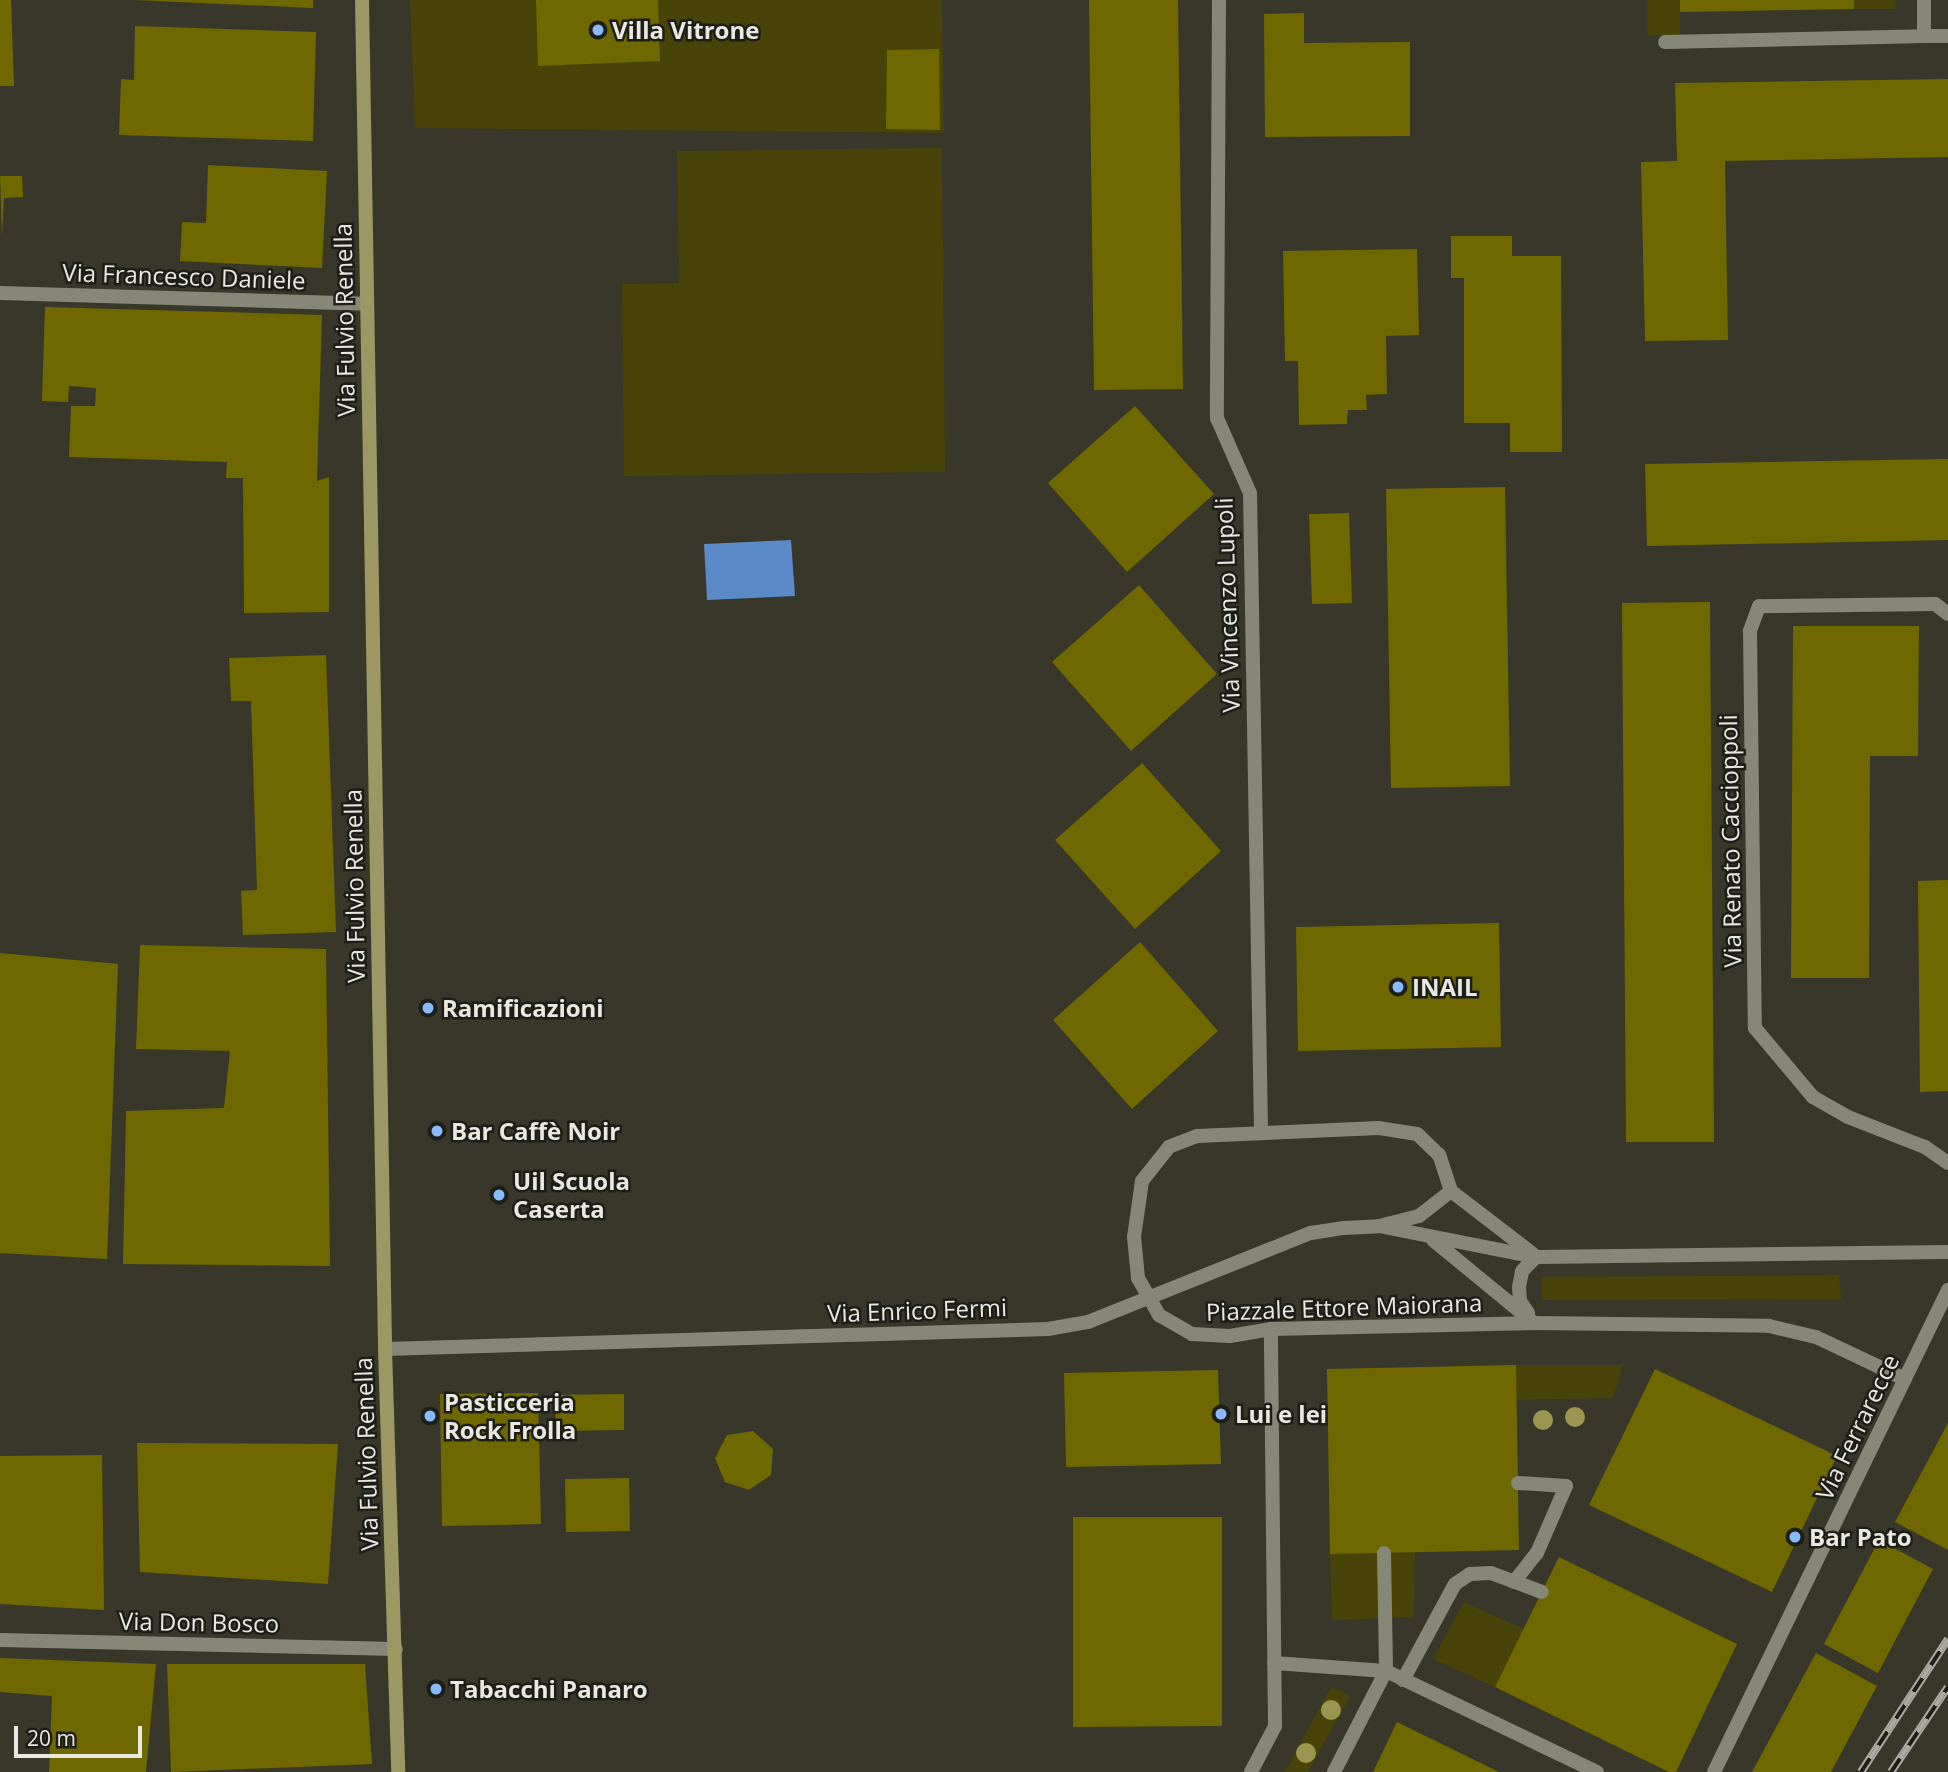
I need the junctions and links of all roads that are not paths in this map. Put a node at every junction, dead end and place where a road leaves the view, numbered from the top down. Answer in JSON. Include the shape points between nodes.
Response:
{"nodes":[{"id":1,"x":362,"y":0,"type":"edge"},
{"id":2,"x":1219,"y":0,"type":"edge"},
{"id":3,"x":1924,"y":0,"type":"edge"},
{"id":4,"x":1924,"y":36,"type":"junction"},
{"id":5,"x":1948,"y":36,"type":"edge"},
{"id":6,"x":1665,"y":42,"type":"dead end"},
{"id":7,"x":0,"y":293,"type":"edge"},
{"id":8,"x":366,"y":304,"type":"junction"},
{"id":9,"x":1948,"y":614,"type":"edge"},
{"id":10,"x":1261,"y":1131,"type":"junction"},
{"id":11,"x":1948,"y":1163,"type":"edge"},
{"id":12,"x":1451,"y":1191,"type":"junction"},
{"id":13,"x":1379,"y":1226,"type":"junction"},
{"id":14,"x":1430,"y":1238,"type":"junction"},
{"id":15,"x":1948,"y":1252,"type":"edge"},
{"id":16,"x":1536,"y":1257,"type":"junction"},
{"id":17,"x":1948,"y":1290,"type":"edge"},
{"id":18,"x":1534,"y":1324,"type":"junction"},
{"id":19,"x":1271,"y":1329,"type":"junction"},
{"id":20,"x":385,"y":1349,"type":"junction"},
{"id":21,"x":1905,"y":1379,"type":"junction"},
{"id":22,"x":1518,"y":1483,"type":"dead end"},
{"id":23,"x":1384,"y":1553,"type":"dead end"},
{"id":24,"x":1514,"y":1581,"type":"junction"},
{"id":25,"x":1542,"y":1592,"type":"dead end"},
{"id":26,"x":0,"y":1640,"type":"edge"},
{"id":27,"x":396,"y":1649,"type":"junction"},
{"id":28,"x":1274,"y":1662,"type":"junction"},
{"id":29,"x":1386,"y":1671,"type":"junction"},
{"id":30,"x":1403,"y":1679,"type":"junction"},
{"id":31,"x":398,"y":1772,"type":"edge"},
{"id":32,"x":1251,"y":1772,"type":"edge"},
{"id":33,"x":1334,"y":1772,"type":"edge"},
{"id":34,"x":1597,"y":1772,"type":"edge"},
{"id":35,"x":1714,"y":1772,"type":"edge"}],
"edges":[{"from":1,"to":8,"type":"main road","name":"Via Fulvio Renella"},
{"from":2,"to":10,"type":"street","name":"Via Vincenzo Lupoli","via":[[1217,418],[1250,493]]},
{"from":3,"to":4,"type":"street"},
{"from":4,"to":5,"type":"street"},
{"from":4,"to":6,"type":"street"},
{"from":7,"to":8,"type":"street","name":"Via Francesco Daniele"},
{"from":8,"to":20,"type":"main road","name":"Via Fulvio Renella"},
{"from":9,"to":11,"type":"street","name":"Via Renato Caccioppoli","via":[[1935,604],[1759,606],[1750,645],[1755,1028],[1813,1097],[1848,1117],[1925,1147]]},
{"from":10,"to":12,"type":"street","name":"Piazzale Ettore Maiorana","via":[[1379,1128],[1417,1134],[1439,1155]]},
{"from":10,"to":19,"type":"street","name":"Piazzale Ettore Maiorana","via":[[1197,1136],[1169,1147],[1142,1181],[1134,1237],[1139,1278],[1159,1315],[1192,1334],[1230,1336]]},
{"from":12,"to":13,"type":"street","via":[[1419,1216]]},
{"from":12,"to":16,"type":"street"},
{"from":13,"to":14,"type":"street","name":"Via Enrico Fermi"},
{"from":13,"to":20,"type":"street","name":"Via Enrico Fermi","via":[[1311,1233],[1088,1322],[1048,1329]]},
{"from":14,"to":16,"type":"street","name":"Via Enrico Fermi"},
{"from":14,"to":18,"type":"street","name":"Via Enrico Fermi"},
{"from":15,"to":16,"type":"street"},
{"from":16,"to":18,"type":"street","via":[[1522,1271],[1519,1287],[1520,1301]]},
{"from":17,"to":21,"type":"street","name":"Via Ferrarecce"},
{"from":18,"to":19,"type":"street","name":"Piazzale Ettore Maiorana"},
{"from":18,"to":21,"type":"street","name":"Piazzale Ettore Maiorana","via":[[1769,1326],[1816,1337]]},
{"from":19,"to":28,"type":"street"},
{"from":20,"to":27,"type":"main road","name":"Via Fulvio Renella"},
{"from":21,"to":35,"type":"street","name":"Via Ferrarecce"},
{"from":22,"to":24,"type":"street","via":[[1566,1486],[1537,1553]]},
{"from":23,"to":29,"type":"street"},
{"from":24,"to":25,"type":"street"},
{"from":24,"to":30,"type":"street","via":[[1490,1573],[1470,1574],[1455,1584]]},
{"from":26,"to":27,"type":"street","name":"Via Don Bosco"},
{"from":27,"to":31,"type":"main road","name":"Via Fulvio Renella"},
{"from":28,"to":29,"type":"street"},
{"from":28,"to":32,"type":"street","via":[[1275,1726]]},
{"from":29,"to":30,"type":"street"},
{"from":29,"to":33,"type":"street"},
{"from":30,"to":34,"type":"street"}]}
